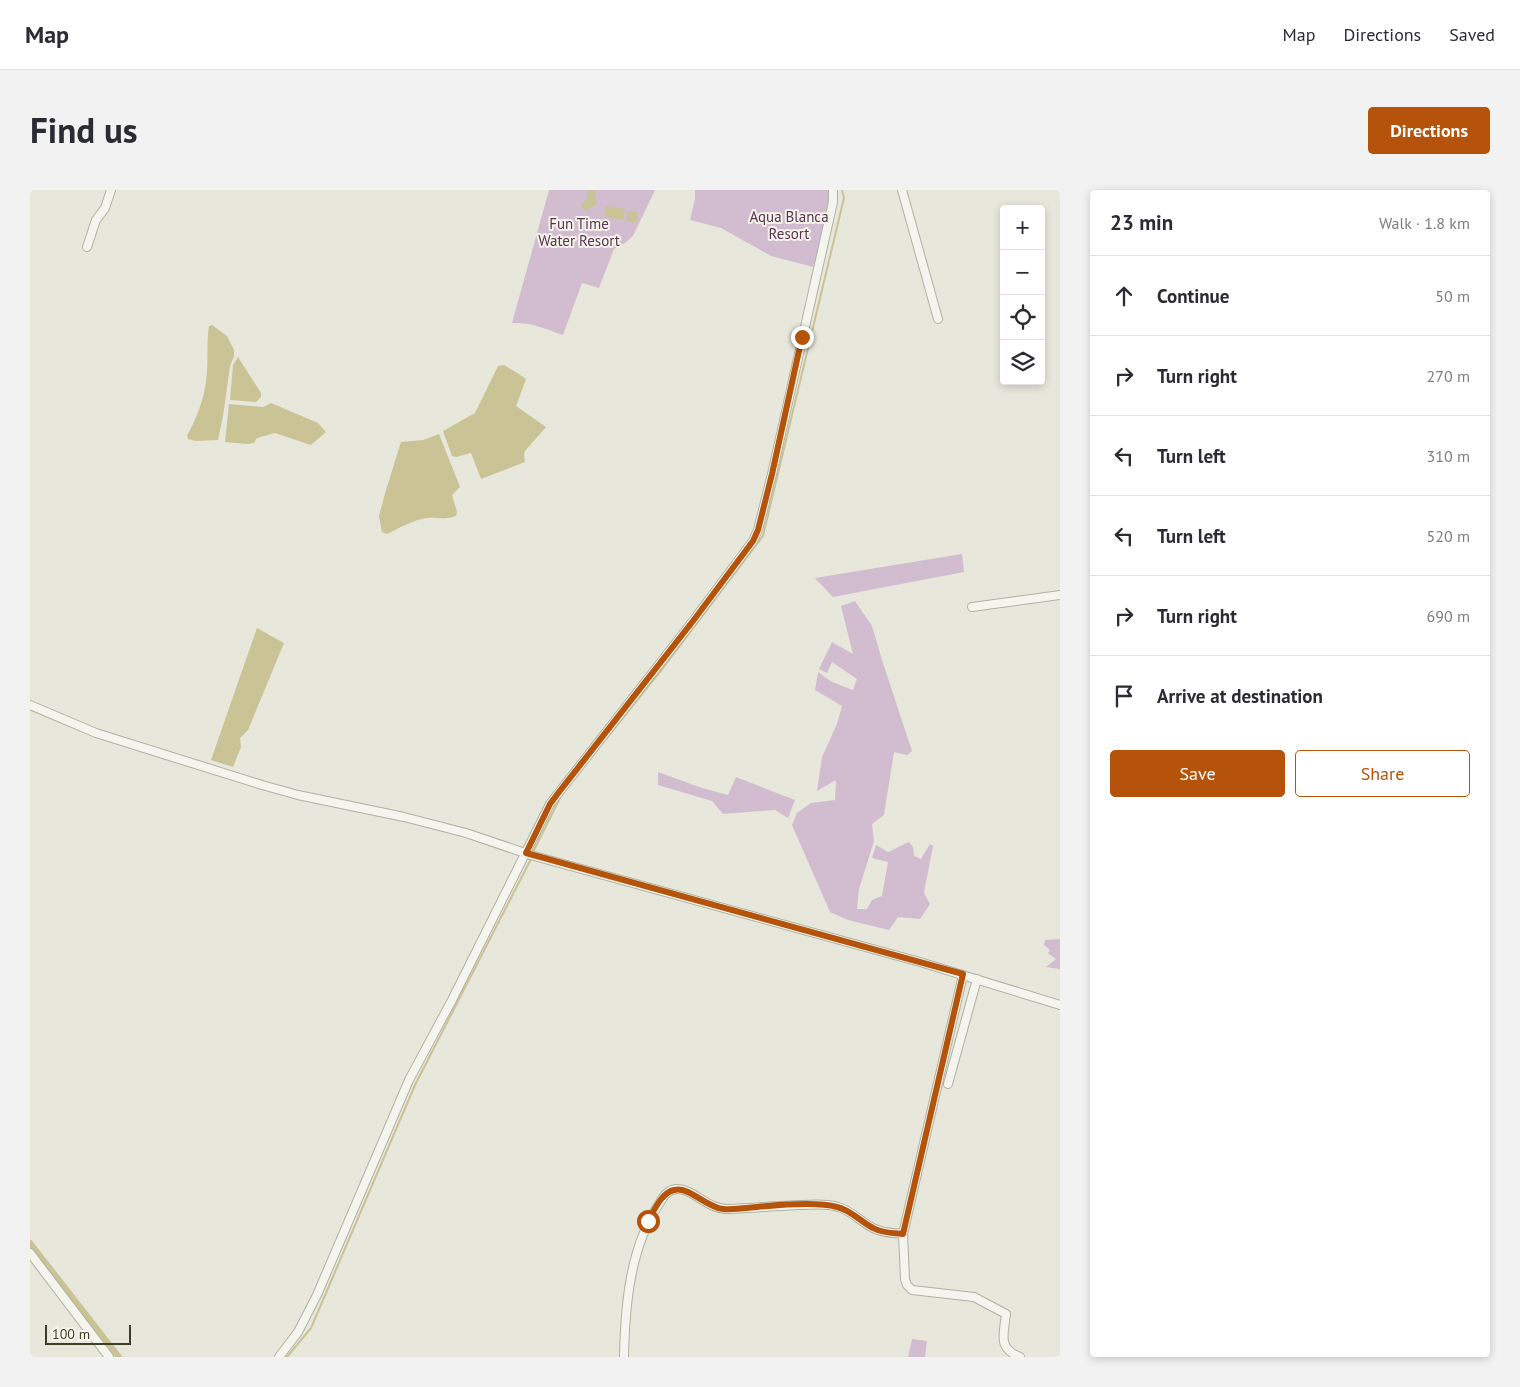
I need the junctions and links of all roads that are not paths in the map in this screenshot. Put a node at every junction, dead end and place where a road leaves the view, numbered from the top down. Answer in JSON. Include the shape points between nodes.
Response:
{"nodes":[{"id":1,"x":110,"y":190,"type":"edge"},
{"id":2,"x":834,"y":190,"type":"edge"},
{"id":3,"x":902,"y":190,"type":"edge"},
{"id":4,"x":87,"y":246,"type":"dead end"},
{"id":5,"x":938,"y":318,"type":"dead end"},
{"id":6,"x":1060,"y":595,"type":"edge"},
{"id":7,"x":972,"y":607,"type":"dead end"},
{"id":8,"x":30,"y":706,"type":"edge"},
{"id":9,"x":529,"y":854,"type":"junction"},
{"id":10,"x":963,"y":974,"type":"junction"},
{"id":11,"x":977,"y":979,"type":"junction"},
{"id":12,"x":1060,"y":1005,"type":"edge"},
{"id":13,"x":948,"y":1084,"type":"dead end"},
{"id":14,"x":903,"y":1234,"type":"junction"},
{"id":15,"x":30,"y":1253,"type":"edge"},
{"id":16,"x":109,"y":1357,"type":"edge"},
{"id":17,"x":279,"y":1357,"type":"edge"},
{"id":18,"x":624,"y":1357,"type":"edge"},
{"id":19,"x":1020,"y":1357,"type":"edge"}],
"edges":[{"from":1,"to":4,"type":"street","via":[[106,208],[96,220]]},
{"from":2,"to":9,"type":"street","via":[[772,474],[753,541],[550,804]]},
{"from":3,"to":5,"type":"street"},
{"from":6,"to":7,"type":"street"},
{"from":8,"to":9,"type":"street","via":[[96,733],[262,785],[466,833]]},
{"from":9,"to":10,"type":"street"},
{"from":9,"to":17,"type":"street","via":[[409,1080],[317,1295],[298,1332]]},
{"from":10,"to":11,"type":"street"},
{"from":10,"to":14,"type":"street"},
{"from":11,"to":12,"type":"street"},
{"from":11,"to":13,"type":"street"},
{"from":14,"to":18,"type":"street","via":[[872,1228],[846,1210],[830,1205],[726,1210],[711,1206],[684,1191],[673,1190],[665,1195],[655,1210],[642,1238],[626,1312]]},
{"from":14,"to":19,"type":"street","via":[[905,1279],[909,1288],[974,1297],[1006,1314],[1003,1342],[1008,1350]]},
{"from":15,"to":16,"type":"street"}]}
